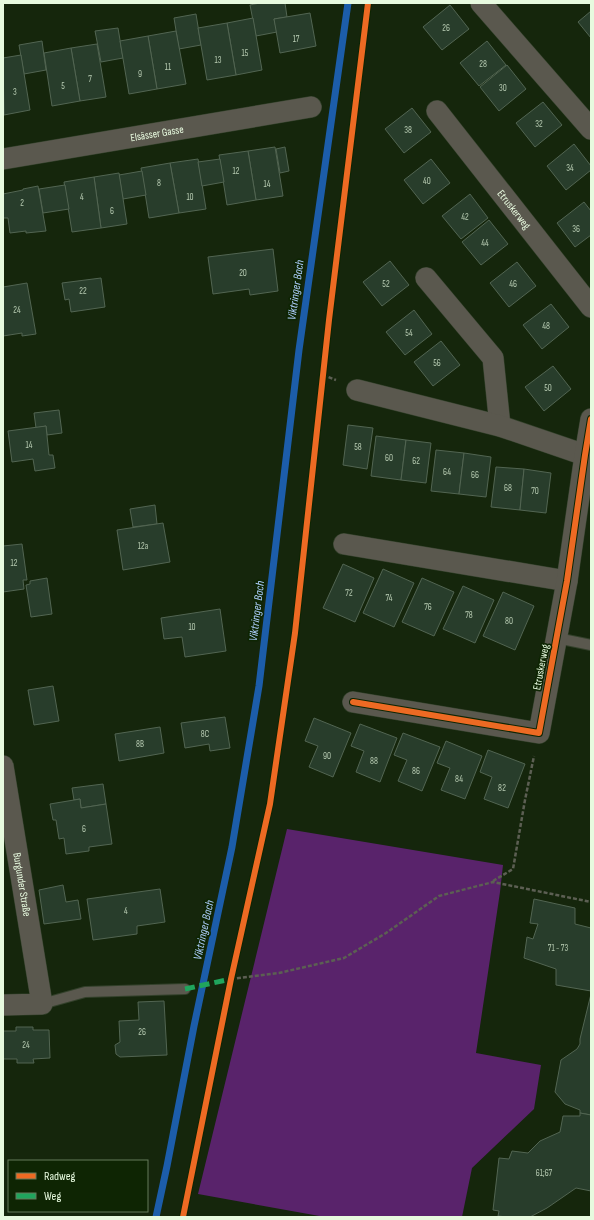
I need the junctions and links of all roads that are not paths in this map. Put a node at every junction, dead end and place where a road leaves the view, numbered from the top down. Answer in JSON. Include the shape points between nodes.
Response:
{"nodes":[{"id":1,"x":481,"y":3,"type":"edge"},
{"id":2,"x":311,"y":107,"type":"dead end"},
{"id":3,"x":437,"y":111,"type":"dead end"},
{"id":4,"x":591,"y":129,"type":"edge"},
{"id":5,"x":3,"y":160,"type":"edge"},
{"id":6,"x":426,"y":278,"type":"dead end"},
{"id":7,"x":591,"y":307,"type":"edge"},
{"id":8,"x":357,"y":390,"type":"dead end"},
{"id":9,"x":591,"y":419,"type":"edge"},
{"id":10,"x":500,"y":426,"type":"junction"},
{"id":11,"x":585,"y":454,"type":"junction"},
{"id":12,"x":583,"y":525,"type":"edge"},
{"id":13,"x":344,"y":544,"type":"dead end"},
{"id":14,"x":567,"y":581,"type":"junction"},
{"id":15,"x":557,"y":638,"type":"junction"},
{"id":16,"x":591,"y":645,"type":"edge"},
{"id":17,"x":353,"y":702,"type":"dead end"},
{"id":18,"x":3,"y":766,"type":"edge"},
{"id":19,"x":185,"y":989,"type":"dead end"},
{"id":20,"x":42,"y":1004,"type":"junction"},
{"id":21,"x":3,"y":1005,"type":"edge"}],
"edges":[{"from":1,"to":4,"type":"street"},
{"from":2,"to":5,"type":"street","name":"Elsässer Gasse"},
{"from":3,"to":7,"type":"street","name":"Etruskerweg"},
{"from":6,"to":10,"type":"street","via":[[494,358]]},
{"from":8,"to":10,"type":"street"},
{"from":9,"to":11,"type":"street","name":"Etruskerweg"},
{"from":10,"to":11,"type":"street"},
{"from":11,"to":12,"type":"street","name":"Etruskerweg"},
{"from":12,"to":14,"type":"street","name":"Etruskerweg"},
{"from":13,"to":14,"type":"street"},
{"from":14,"to":15,"type":"street","name":"Etruskerweg"},
{"from":15,"to":16,"type":"lane"},
{"from":15,"to":17,"type":"street","name":"Etruskerweg","via":[[539,733]]},
{"from":18,"to":20,"type":"street","name":"Burgunder Straße"},
{"from":19,"to":20,"type":"lane","via":[[85,992]]},
{"from":20,"to":21,"type":"street"}]}
